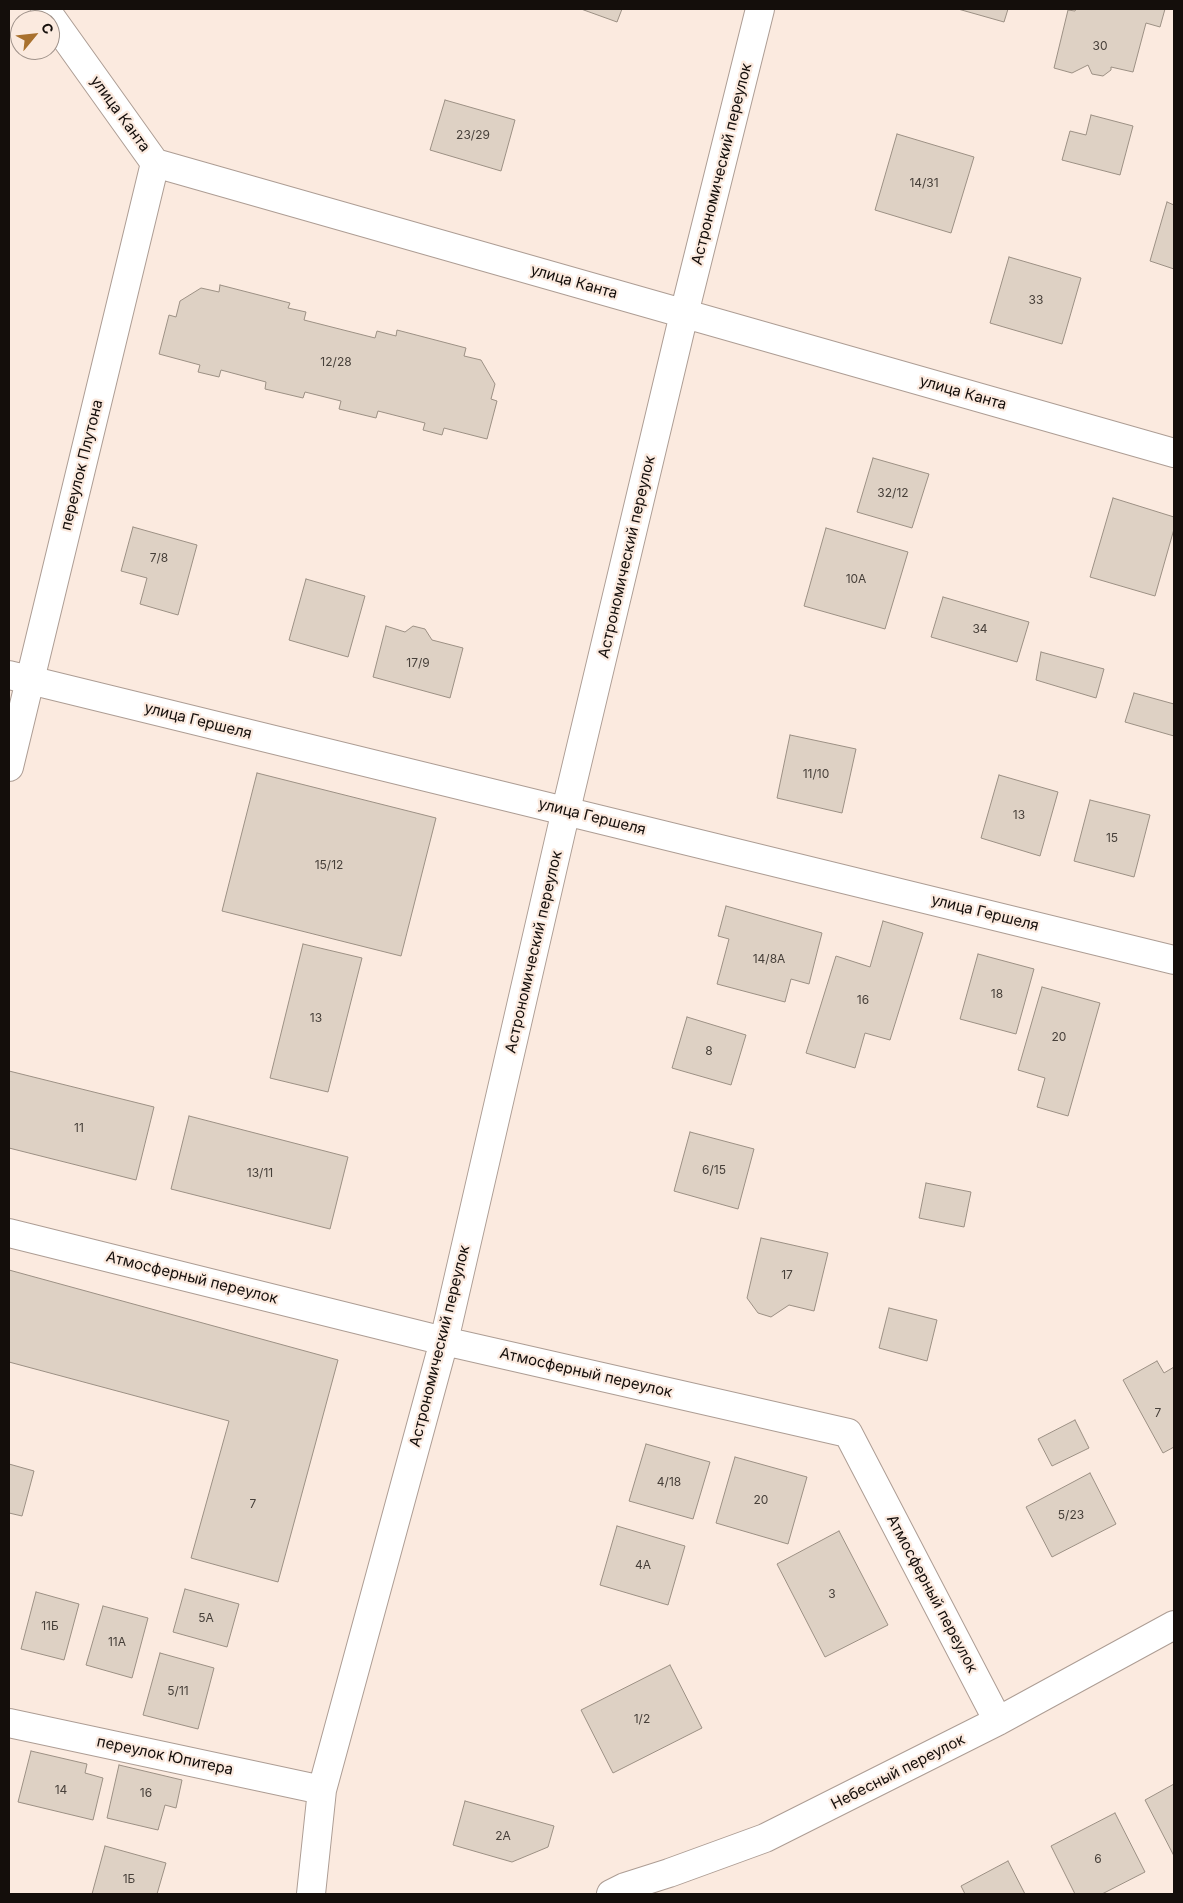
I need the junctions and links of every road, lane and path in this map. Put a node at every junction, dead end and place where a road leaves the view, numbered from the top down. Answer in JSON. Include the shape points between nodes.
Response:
{"nodes":[{"id":1,"x":45,"y":9,"type":"edge"},
{"id":2,"x":760,"y":9,"type":"edge"},
{"id":3,"x":155,"y":163,"type":"junction"},
{"id":4,"x":684,"y":314,"type":"junction"},
{"id":5,"x":1174,"y":453,"type":"edge"},
{"id":6,"x":19,"y":677,"type":"edge"},
{"id":7,"x":9,"y":767,"type":"edge"},
{"id":8,"x":566,"y":810,"type":"junction"},
{"id":9,"x":1174,"y":960,"type":"edge"},
{"id":10,"x":9,"y":1233,"type":"edge"},
{"id":11,"x":444,"y":1341,"type":"junction"},
{"id":12,"x":1174,"y":1625,"type":"edge"},
{"id":13,"x":998,"y":1721,"type":"junction"},
{"id":14,"x":9,"y":1723,"type":"edge"},
{"id":15,"x":322,"y":1790,"type":"junction"},
{"id":16,"x":311,"y":1894,"type":"edge"},
{"id":17,"x":611,"y":1894,"type":"edge"}],
"edges":[{"from":1,"to":3,"type":"street","name":"улица Канта"},
{"from":2,"to":4,"type":"street","name":"Астрономический переулок"},
{"from":3,"to":4,"type":"street","name":"улица Канта"},
{"from":3,"to":6,"type":"street","name":"переулок Плутона"},
{"from":4,"to":5,"type":"street","name":"улица Канта"},
{"from":4,"to":8,"type":"street","name":"Астрономический переулок"},
{"from":6,"to":7,"type":"street","name":"переулок Плутона"},
{"from":6,"to":8,"type":"street","name":"улица Гершеля"},
{"from":8,"to":9,"type":"street","name":"улица Гершеля"},
{"from":8,"to":11,"type":"street","name":"Астрономический переулок"},
{"from":10,"to":11,"type":"street","name":"Атмосферный переулок"},
{"from":11,"to":13,"type":"street","name":"Атмосферный переулок","via":[[848,1433]]},
{"from":11,"to":15,"type":"street","name":"Астрономический переулок"},
{"from":12,"to":13,"type":"street","name":"Небесный переулок"},
{"from":13,"to":17,"type":"street","name":"Небесный переулок","via":[[765,1838]]},
{"from":14,"to":15,"type":"street","name":"переулок Юпитера"},
{"from":15,"to":16,"type":"street","name":"Астрономический переулок"}]}
